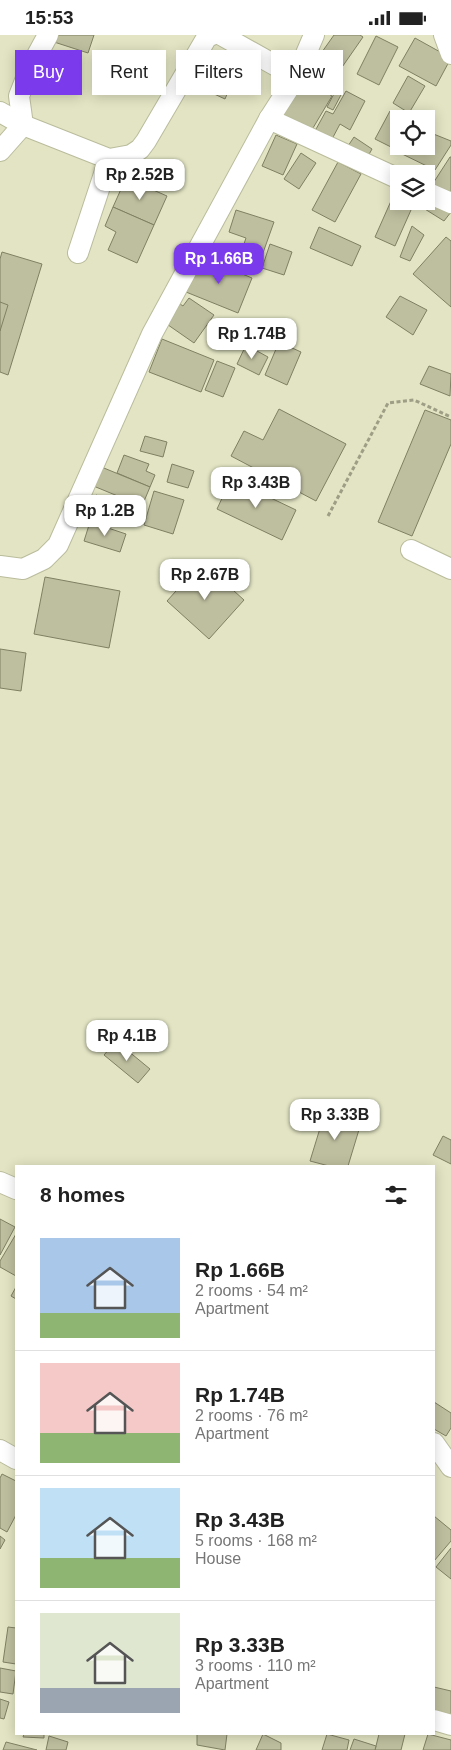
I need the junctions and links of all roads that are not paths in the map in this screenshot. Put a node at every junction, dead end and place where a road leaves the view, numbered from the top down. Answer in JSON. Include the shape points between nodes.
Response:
{"nodes":[{"id":1,"x":48,"y":35,"type":"edge"},
{"id":2,"x":212,"y":35,"type":"edge"},
{"id":3,"x":221,"y":35,"type":"edge"},
{"id":4,"x":314,"y":35,"type":"edge"},
{"id":5,"x":444,"y":35,"type":"edge"},
{"id":6,"x":308,"y":50,"type":"edge"},
{"id":7,"x":451,"y":54,"type":"edge"},
{"id":8,"x":271,"y":63,"type":"edge"},
{"id":9,"x":284,"y":95,"type":"edge"},
{"id":10,"x":0,"y":112,"type":"edge"},
{"id":11,"x":269,"y":119,"type":"junction"},
{"id":12,"x":23,"y":125,"type":"junction"},
{"id":13,"x":0,"y":151,"type":"edge"},
{"id":14,"x":109,"y":159,"type":"junction"},
{"id":15,"x":390,"y":175,"type":"edge"},
{"id":16,"x":435,"y":196,"type":"edge"},
{"id":17,"x":451,"y":203,"type":"edge"},
{"id":18,"x":78,"y":253,"type":"dead end"},
{"id":19,"x":411,"y":550,"type":"dead end"},
{"id":20,"x":0,"y":566,"type":"edge"},
{"id":21,"x":451,"y":569,"type":"edge"},
{"id":22,"x":0,"y":1182,"type":"edge"},
{"id":23,"x":15,"y":1189,"type":"edge"},
{"id":24,"x":435,"y":1444,"type":"edge"},
{"id":25,"x":0,"y":1451,"type":"edge"},
{"id":26,"x":15,"y":1458,"type":"edge"},
{"id":27,"x":451,"y":1467,"type":"edge"},
{"id":28,"x":435,"y":1721,"type":"edge"},
{"id":29,"x":451,"y":1725,"type":"edge"}],
"edges":[{"from":1,"to":12,"type":"street","via":[[19,95]]},
{"from":2,"to":14,"type":"street","via":[[207,37],[140,149],[131,155]]},
{"from":3,"to":8,"type":"street"},
{"from":4,"to":6,"type":"street"},
{"from":5,"to":7,"type":"street"},
{"from":9,"to":11,"type":"street"},
{"from":10,"to":12,"type":"street"},
{"from":11,"to":15,"type":"street"},
{"from":11,"to":20,"type":"street","via":[[152,334],[58,545],[44,559],[23,569]]},
{"from":12,"to":13,"type":"street"},
{"from":12,"to":14,"type":"street"},
{"from":14,"to":18,"type":"street"},
{"from":16,"to":17,"type":"street"},
{"from":19,"to":21,"type":"street"},
{"from":22,"to":23,"type":"street"},
{"from":24,"to":27,"type":"street"},
{"from":25,"to":26,"type":"street"},
{"from":28,"to":29,"type":"street"}]}
